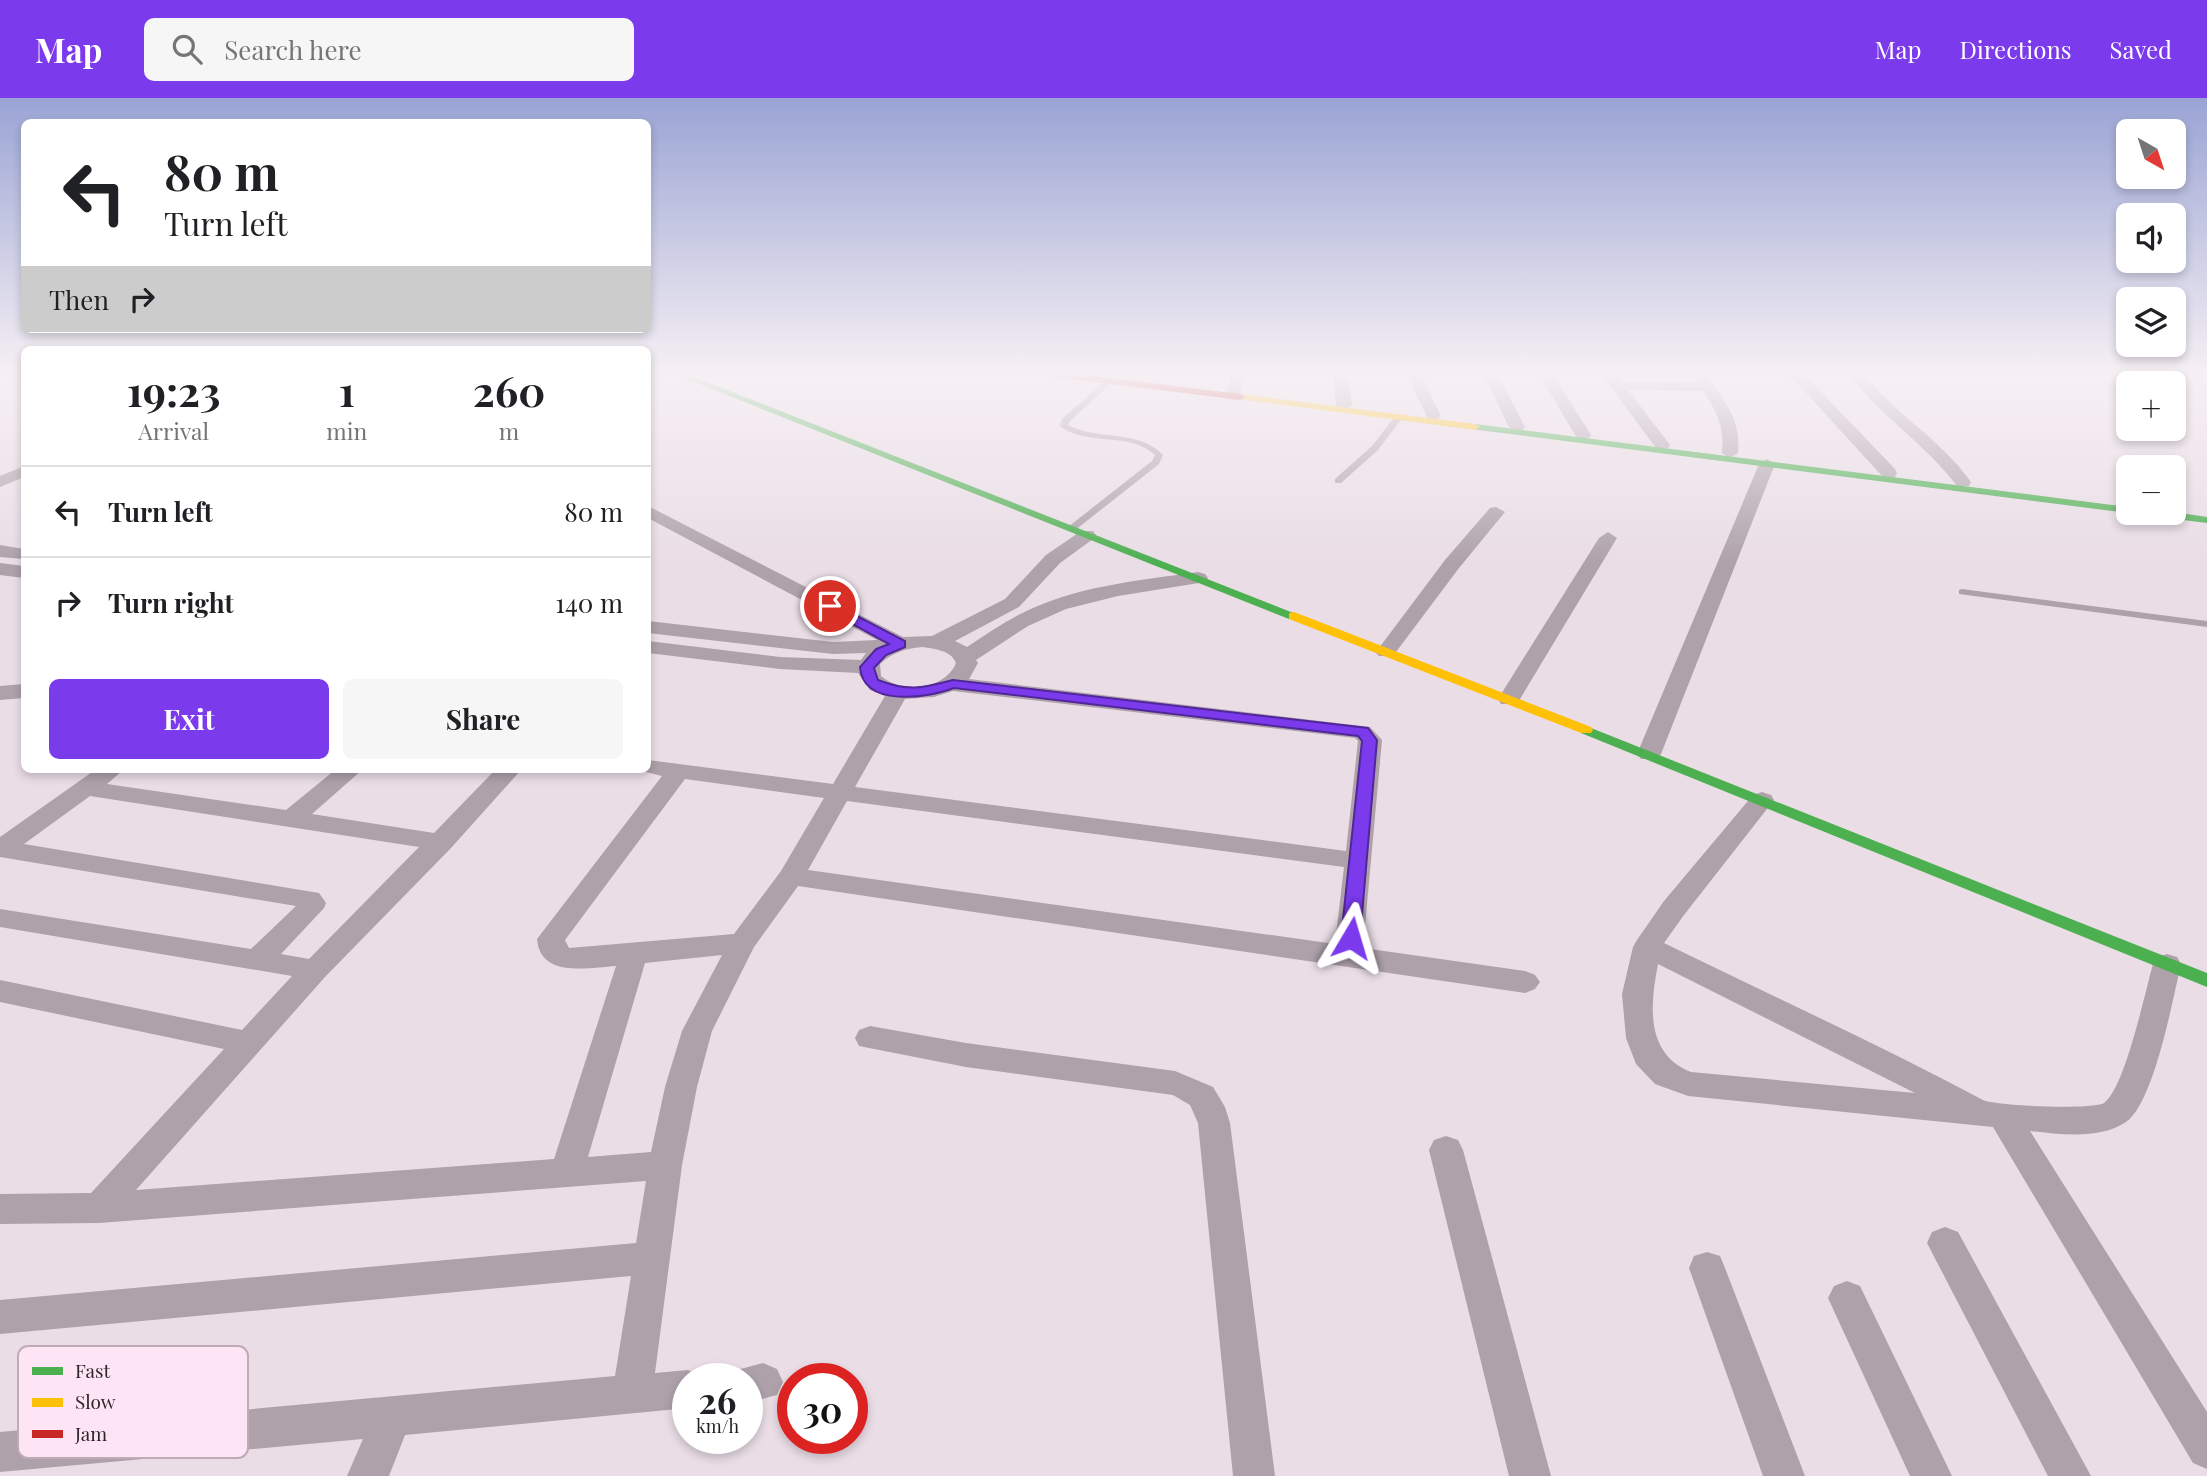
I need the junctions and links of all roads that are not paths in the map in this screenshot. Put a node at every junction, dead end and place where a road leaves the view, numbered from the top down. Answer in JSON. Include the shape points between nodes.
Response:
{"nodes":[{"id":1,"x":834,"y":435,"type":"edge"},
{"id":2,"x":1085,"y":435,"type":"edge"},
{"id":3,"x":1385,"y":435,"type":"edge"},
{"id":4,"x":1542,"y":435,"type":"edge"},
{"id":5,"x":1585,"y":435,"type":"edge"},
{"id":6,"x":1655,"y":435,"type":"edge"},
{"id":7,"x":1731,"y":435,"type":"edge"},
{"id":8,"x":1854,"y":435,"type":"edge"},
{"id":9,"x":1917,"y":435,"type":"edge"},
{"id":10,"x":1662,"y":445,"type":"junction"},
{"id":11,"x":1730,"y":453,"type":"junction"},
{"id":12,"x":1767,"y":464,"type":"junction"},
{"id":13,"x":21,"y":473,"type":"edge"},
{"id":14,"x":1889,"y":473,"type":"junction"},
{"id":15,"x":1338,"y":481,"type":"dead end"},
{"id":16,"x":0,"y":482,"type":"edge"},
{"id":17,"x":1963,"y":482,"type":"junction"},
{"id":18,"x":2116,"y":501,"type":"edge"},
{"id":19,"x":2116,"y":508,"type":"edge"},
{"id":20,"x":2186,"y":510,"type":"edge"},
{"id":21,"x":1496,"y":512,"type":"dead end"},
{"id":22,"x":651,"y":513,"type":"edge"},
{"id":23,"x":2207,"y":513,"type":"edge"},
{"id":24,"x":2186,"y":517,"type":"edge"},
{"id":25,"x":2207,"y":520,"type":"edge"},
{"id":26,"x":1079,"y":532,"type":"junction"},
{"id":27,"x":1608,"y":538,"type":"dead end"},
{"id":28,"x":0,"y":551,"type":"edge"},
{"id":29,"x":21,"y":554,"type":"edge"},
{"id":30,"x":0,"y":569,"type":"edge"},
{"id":31,"x":21,"y":572,"type":"edge"},
{"id":32,"x":1039,"y":574,"type":"junction"},
{"id":33,"x":1198,"y":578,"type":"junction"},
{"id":34,"x":1962,"y":592,"type":"dead end"},
{"id":35,"x":1086,"y":596,"type":"junction"},
{"id":36,"x":2207,"y":624,"type":"edge"},
{"id":37,"x":651,"y":627,"type":"edge"},
{"id":38,"x":937,"y":642,"type":"junction"},
{"id":39,"x":896,"y":645,"type":"junction"},
{"id":40,"x":651,"y":647,"type":"edge"},
{"id":41,"x":1386,"y":652,"type":"junction"},
{"id":42,"x":966,"y":657,"type":"junction"},
{"id":43,"x":867,"y":667,"type":"junction"},
{"id":44,"x":953,"y":684,"type":"junction"},
{"id":45,"x":21,"y":691,"type":"edge"},
{"id":46,"x":0,"y":693,"type":"edge"},
{"id":47,"x":898,"y":693,"type":"junction"},
{"id":48,"x":1509,"y":699,"type":"junction"},
{"id":49,"x":1649,"y":754,"type":"junction"},
{"id":50,"x":651,"y":766,"type":"edge"},
{"id":51,"x":679,"y":771,"type":"junction"},
{"id":52,"x":107,"y":773,"type":"edge"},
{"id":53,"x":346,"y":773,"type":"edge"},
{"id":54,"x":506,"y":773,"type":"edge"},
{"id":55,"x":85,"y":788,"type":"junction"},
{"id":56,"x":841,"y":791,"type":"junction"},
{"id":57,"x":1762,"y":800,"type":"junction"},
{"id":58,"x":291,"y":819,"type":"junction"},
{"id":59,"x":442,"y":842,"type":"junction"},
{"id":60,"x":1359,"y":861,"type":"junction"},
{"id":61,"x":791,"y":876,"type":"junction"},
{"id":62,"x":0,"y":918,"type":"edge"},
{"id":63,"x":742,"y":943,"type":"junction"},
{"id":64,"x":1647,"y":947,"type":"junction"},
{"id":65,"x":634,"y":953,"type":"junction"},
{"id":66,"x":1348,"y":957,"type":"junction"},
{"id":67,"x":257,"y":961,"type":"junction"},
{"id":68,"x":2168,"y":964,"type":"junction"},
{"id":69,"x":316,"y":970,"type":"junction"},
{"id":70,"x":2207,"y":980,"type":"edge"},
{"id":71,"x":1525,"y":982,"type":"dead end"},
{"id":72,"x":0,"y":991,"type":"edge"},
{"id":73,"x":870,"y":1038,"type":"dead end"},
{"id":74,"x":250,"y":1043,"type":"junction"},
{"id":75,"x":1995,"y":1114,"type":"junction"},
{"id":76,"x":1446,"y":1150,"type":"dead end"},
{"id":77,"x":665,"y":1165,"type":"junction"},
{"id":78,"x":567,"y":1171,"type":"junction"},
{"id":79,"x":99,"y":1208,"type":"junction"},
{"id":80,"x":0,"y":1209,"type":"edge"},
{"id":81,"x":1945,"y":1243,"type":"dead end"},
{"id":82,"x":652,"y":1258,"type":"junction"},
{"id":83,"x":1707,"y":1269,"type":"dead end"},
{"id":84,"x":1847,"y":1298,"type":"dead end"},
{"id":85,"x":0,"y":1317,"type":"edge"},
{"id":86,"x":672,"y":1390,"type":"edge"},
{"id":87,"x":632,"y":1394,"type":"junction"},
{"id":88,"x":393,"y":1415,"type":"junction"},
{"id":89,"x":248,"y":1429,"type":"edge"},
{"id":90,"x":2207,"y":1449,"type":"edge"},
{"id":91,"x":18,"y":1450,"type":"edge"},
{"id":92,"x":0,"y":1452,"type":"edge"},
{"id":93,"x":368,"y":1476,"type":"edge"},
{"id":94,"x":1254,"y":1476,"type":"edge"},
{"id":95,"x":1530,"y":1476,"type":"edge"},
{"id":96,"x":1784,"y":1476,"type":"edge"},
{"id":97,"x":1931,"y":1476,"type":"edge"},
{"id":98,"x":2070,"y":1476,"type":"edge"}],
"edges":[{"from":1,"to":26,"type":"street"},
{"from":2,"to":26,"type":"lane","via":[[1142,444],[1159,455],[1156,463]]},
{"from":3,"to":15,"type":"lane"},
{"from":4,"to":12,"type":"street"},
{"from":5,"to":10,"type":"street"},
{"from":6,"to":10,"type":"street"},
{"from":7,"to":11,"type":"street"},
{"from":8,"to":14,"type":"street"},
{"from":9,"to":17,"type":"street"},
{"from":10,"to":11,"type":"street"},
{"from":11,"to":14,"type":"street"},
{"from":12,"to":19,"type":"street"},
{"from":12,"to":49,"type":"street"},
{"from":13,"to":16,"type":"street"},
{"from":14,"to":17,"type":"street"},
{"from":17,"to":18,"type":"street"},
{"from":20,"to":23,"type":"street"},
{"from":21,"to":41,"type":"street"},
{"from":22,"to":39,"type":"street"},
{"from":24,"to":25,"type":"street"},
{"from":26,"to":32,"type":"street"},
{"from":26,"to":33,"type":"street"},
{"from":27,"to":48,"type":"street"},
{"from":28,"to":29,"type":"street"},
{"from":30,"to":31,"type":"street"},
{"from":32,"to":35,"type":"street","via":[[1067,591]]},
{"from":32,"to":38,"type":"street","via":[[1012,603]]},
{"from":33,"to":35,"type":"street"},
{"from":33,"to":41,"type":"street"},
{"from":34,"to":36,"type":"lane"},
{"from":35,"to":42,"type":"street","via":[[1037,614]]},
{"from":37,"to":39,"type":"street","via":[[822,647]]},
{"from":38,"to":39,"type":"street"},
{"from":38,"to":42,"type":"street"},
{"from":39,"to":43,"type":"street"},
{"from":40,"to":43,"type":"street","via":[[780,663]]},
{"from":41,"to":48,"type":"street"},
{"from":42,"to":44,"type":"street","via":[[965,673]]},
{"from":43,"to":47,"type":"street","via":[[873,683]]},
{"from":44,"to":47,"type":"street","via":[[930,692]]},
{"from":44,"to":60,"type":"street","via":[[1363,732],[1370,740]]},
{"from":45,"to":46,"type":"street"},
{"from":47,"to":56,"type":"street"},
{"from":48,"to":49,"type":"street"},
{"from":49,"to":57,"type":"street"},
{"from":50,"to":51,"type":"street"},
{"from":51,"to":56,"type":"street"},
{"from":51,"to":65,"type":"street","via":[[551,939],[552,949],[562,957]]},
{"from":52,"to":55,"type":"street"},
{"from":53,"to":58,"type":"street"},
{"from":54,"to":59,"type":"street"},
{"from":55,"to":58,"type":"street"},
{"from":55,"to":67,"type":"street","via":[[0,849],[309,899],[310,908]]},
{"from":56,"to":60,"type":"street"},
{"from":56,"to":61,"type":"street"},
{"from":57,"to":64,"type":"street"},
{"from":57,"to":68,"type":"street"},
{"from":58,"to":59,"type":"street"},
{"from":59,"to":69,"type":"street"},
{"from":60,"to":66,"type":"street"},
{"from":61,"to":63,"type":"street"},
{"from":61,"to":66,"type":"street"},
{"from":62,"to":67,"type":"street"},
{"from":63,"to":65,"type":"street"},
{"from":63,"to":77,"type":"street","via":[[697,1031]]},
{"from":64,"to":75,"type":"street"},
{"from":64,"to":75,"type":"street","via":[[1637,994],[1641,1038],[1647,1056],[1666,1075],[1688,1084]]},
{"from":65,"to":78,"type":"street"},
{"from":66,"to":71,"type":"street"},
{"from":67,"to":69,"type":"street"},
{"from":68,"to":70,"type":"street"},
{"from":68,"to":75,"type":"street","via":[[2131,1091],[2118,1111],[2094,1120],[2064,1121]]},
{"from":69,"to":74,"type":"street"},
{"from":72,"to":74,"type":"street"},
{"from":73,"to":94,"type":"street","via":[[1197,1090],[1209,1104],[1214,1123]]},
{"from":74,"to":79,"type":"street"},
{"from":75,"to":90,"type":"street"},
{"from":76,"to":95,"type":"street"},
{"from":77,"to":78,"type":"street"},
{"from":77,"to":82,"type":"street"},
{"from":78,"to":79,"type":"street"},
{"from":79,"to":80,"type":"street"},
{"from":81,"to":98,"type":"street"},
{"from":82,"to":85,"type":"street"},
{"from":82,"to":87,"type":"street"},
{"from":83,"to":96,"type":"street"},
{"from":84,"to":97,"type":"street"},
{"from":86,"to":87,"type":"street"},
{"from":87,"to":88,"type":"street"},
{"from":88,"to":89,"type":"street"},
{"from":88,"to":93,"type":"street"},
{"from":91,"to":92,"type":"street"}]}
